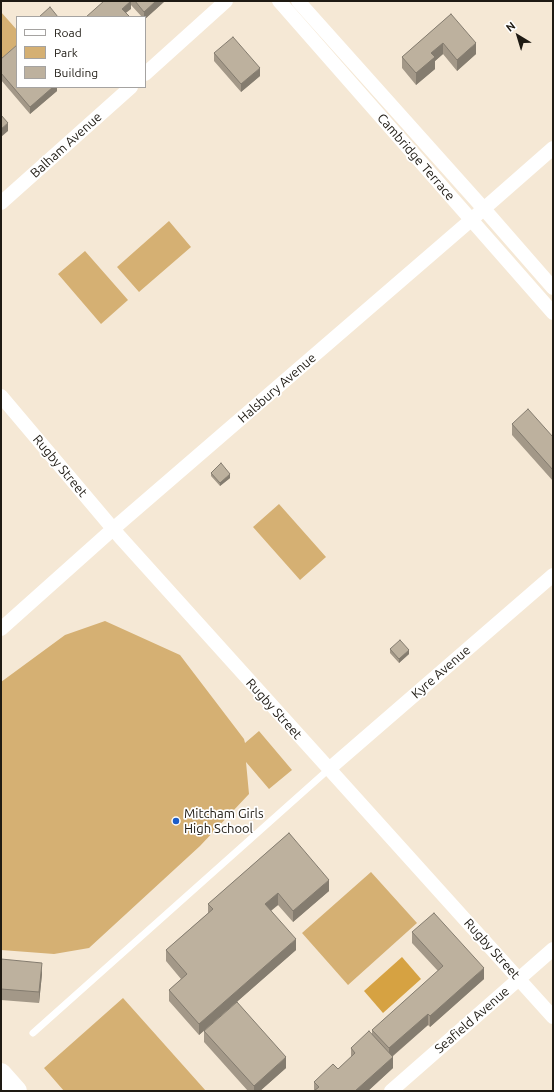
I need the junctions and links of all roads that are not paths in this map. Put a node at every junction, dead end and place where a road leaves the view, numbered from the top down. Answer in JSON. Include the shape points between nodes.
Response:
{"nodes":[{"id":1,"x":226,"y":1,"type":"edge"},
{"id":2,"x":279,"y":1,"type":"edge"},
{"id":3,"x":298,"y":1,"type":"edge"},
{"id":4,"x":343,"y":51,"type":"junction"},
{"id":5,"x":332,"y":61,"type":"junction"},
{"id":6,"x":146,"y":73,"type":"edge"},
{"id":7,"x":374,"y":86,"type":"junction"},
{"id":8,"x":129,"y":88,"type":"edge"},
{"id":9,"x":362,"y":96,"type":"junction"},
{"id":10,"x":409,"y":125,"type":"junction"},
{"id":11,"x":396,"y":135,"type":"junction"},
{"id":12,"x":553,"y":148,"type":"edge"},
{"id":13,"x":1,"y":203,"type":"edge"},
{"id":14,"x":484,"y":209,"type":"junction"},
{"id":15,"x":471,"y":220,"type":"junction"},
{"id":16,"x":544,"y":277,"type":"junction"},
{"id":17,"x":531,"y":288,"type":"junction"},
{"id":18,"x":553,"y":288,"type":"edge"},
{"id":19,"x":553,"y":313,"type":"edge"},
{"id":20,"x":1,"y":396,"type":"edge"},
{"id":21,"x":113,"y":529,"type":"junction"},
{"id":22,"x":553,"y":574,"type":"edge"},
{"id":23,"x":1,"y":629,"type":"edge"},
{"id":24,"x":329,"y":769,"type":"junction"},
{"id":25,"x":553,"y":949,"type":"edge"},
{"id":26,"x":519,"y":979,"type":"junction"},
{"id":27,"x":553,"y":1017,"type":"edge"},
{"id":28,"x":33,"y":1033,"type":"dead end"},
{"id":29,"x":1,"y":1073,"type":"edge"},
{"id":30,"x":17,"y":1091,"type":"edge"},
{"id":31,"x":391,"y":1091,"type":"edge"}],
"edges":[{"from":1,"to":6,"type":"street"},
{"from":2,"to":5,"type":"street","name":"Cambridge Terrace"},
{"from":3,"to":4,"type":"street","name":"Cambridge Terrace"},
{"from":4,"to":5,"type":"street"},
{"from":4,"to":7,"type":"street","name":"Cambridge Terrace"},
{"from":5,"to":9,"type":"street","name":"Cambridge Terrace"},
{"from":7,"to":9,"type":"street"},
{"from":7,"to":10,"type":"street","name":"Cambridge Terrace"},
{"from":8,"to":13,"type":"street","name":"Balham Avenue"},
{"from":9,"to":11,"type":"street","name":"Cambridge Terrace"},
{"from":10,"to":11,"type":"street"},
{"from":10,"to":14,"type":"street","name":"Cambridge Terrace"},
{"from":11,"to":15,"type":"street","name":"Cambridge Terrace"},
{"from":12,"to":14,"type":"street","name":"Halsbury Avenue"},
{"from":14,"to":15,"type":"street","name":"Halsbury Avenue"},
{"from":14,"to":16,"type":"street","name":"Cambridge Terrace"},
{"from":15,"to":17,"type":"street","name":"Cambridge Terrace"},
{"from":15,"to":21,"type":"street","name":"Halsbury Avenue"},
{"from":16,"to":17,"type":"street"},
{"from":16,"to":18,"type":"street","name":"Cambridge Terrace"},
{"from":17,"to":19,"type":"street","name":"Cambridge Terrace"},
{"from":20,"to":21,"type":"street","name":"Rugby Street"},
{"from":21,"to":23,"type":"street","name":"Halsbury Avenue"},
{"from":21,"to":24,"type":"street","name":"Rugby Street"},
{"from":22,"to":24,"type":"street","name":"Kyre Avenue"},
{"from":24,"to":26,"type":"street","name":"Rugby Street"},
{"from":24,"to":28,"type":"lane"},
{"from":25,"to":26,"type":"street","name":"Seafield Avenue"},
{"from":26,"to":27,"type":"street","name":"Rugby Street"},
{"from":26,"to":31,"type":"street","name":"Seafield Avenue"},
{"from":29,"to":30,"type":"main road"}]}
